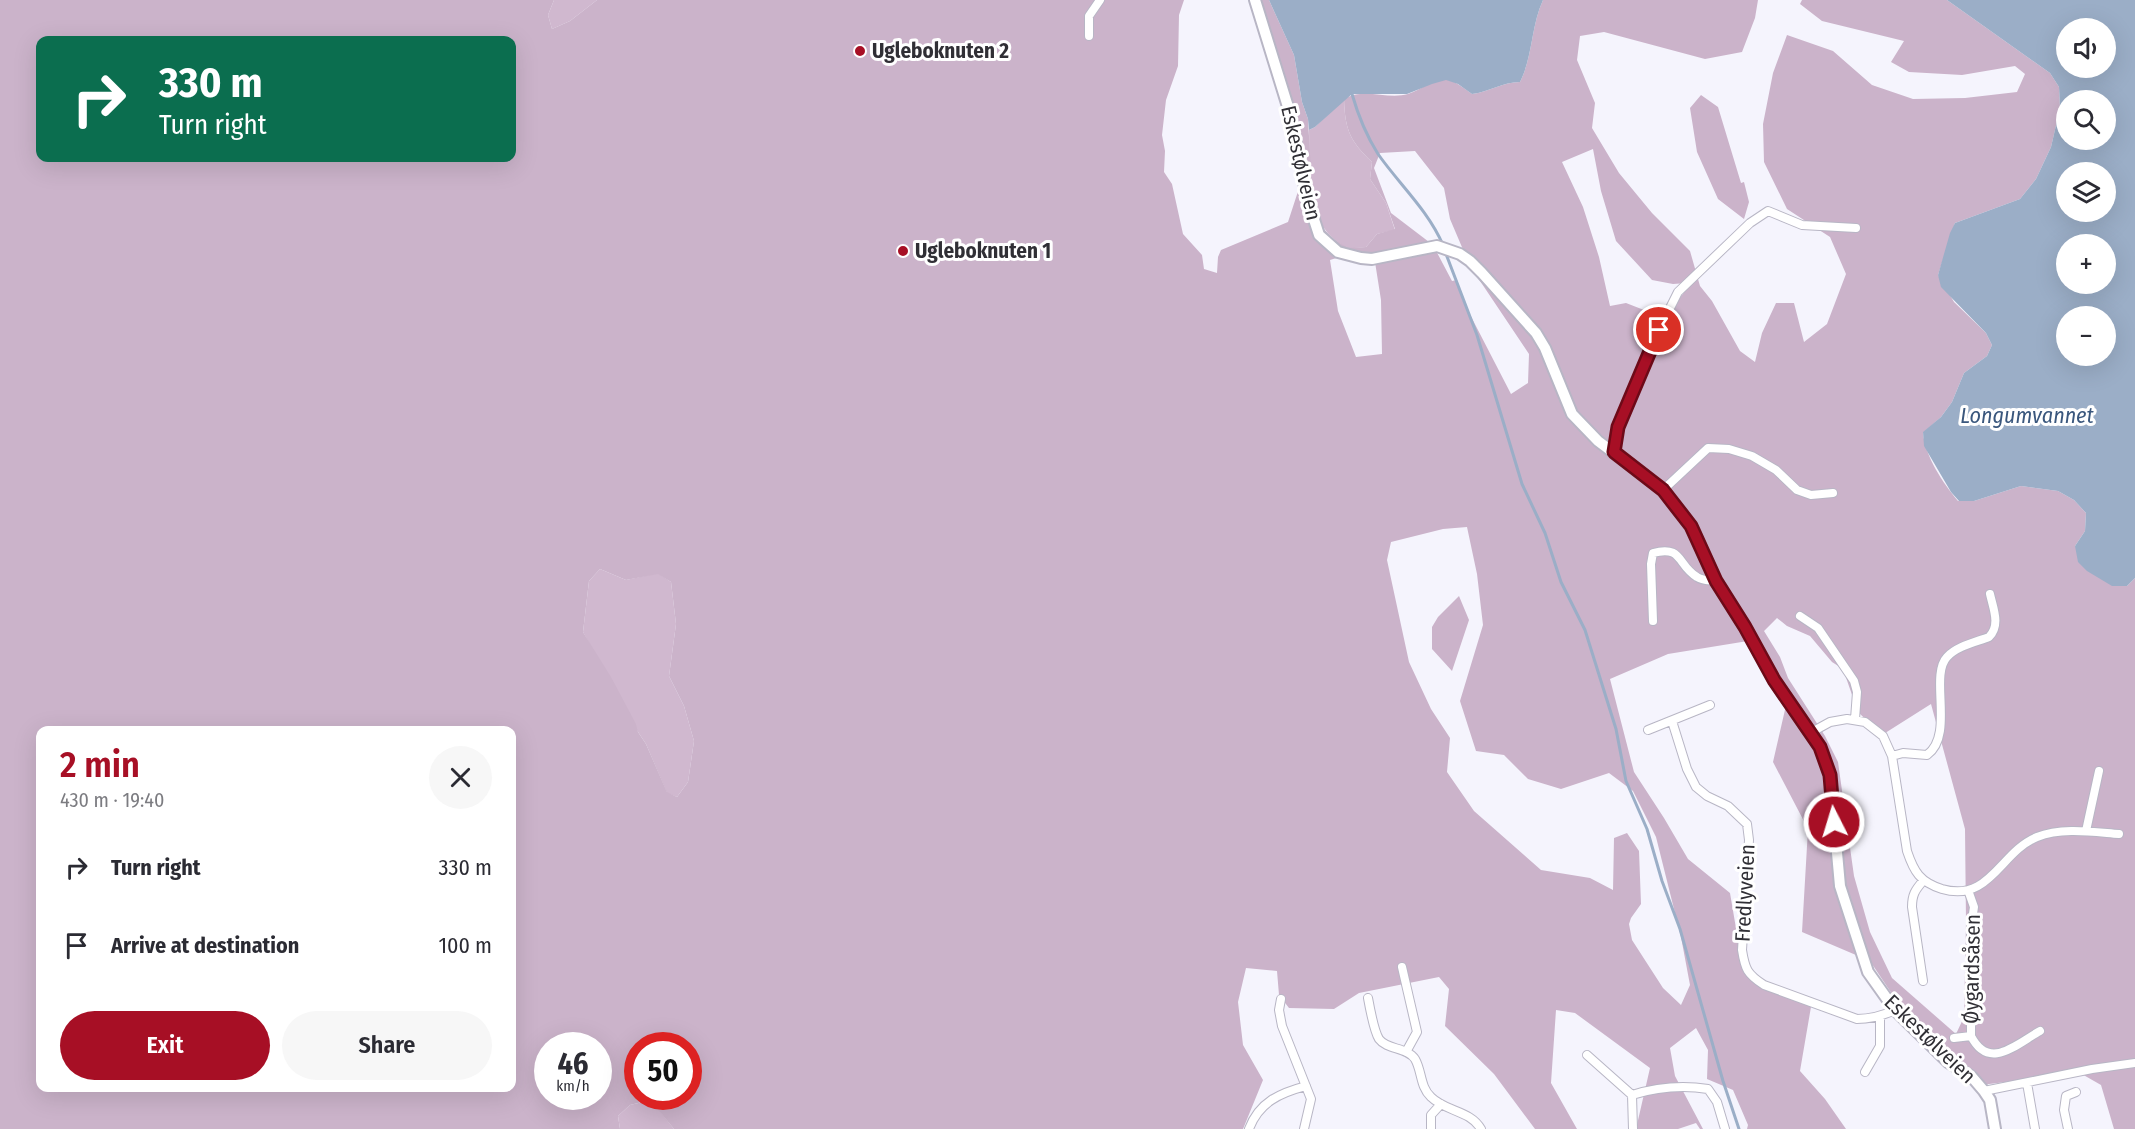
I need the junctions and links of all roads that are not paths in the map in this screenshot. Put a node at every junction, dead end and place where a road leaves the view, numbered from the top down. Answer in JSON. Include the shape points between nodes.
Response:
{"nodes":[{"id":1,"x":1100,"y":0,"type":"edge"},
{"id":2,"x":1255,"y":0,"type":"edge"},
{"id":3,"x":1089,"y":36,"type":"dead end"},
{"id":4,"x":1857,"y":228,"type":"dead end"},
{"id":5,"x":1614,"y":452,"type":"junction"},
{"id":6,"x":1663,"y":490,"type":"junction"},
{"id":7,"x":1833,"y":493,"type":"dead end"},
{"id":8,"x":1716,"y":581,"type":"junction"},
{"id":9,"x":1990,"y":594,"type":"dead end"},
{"id":10,"x":1800,"y":616,"type":"dead end"},
{"id":11,"x":1653,"y":621,"type":"dead end"},
{"id":12,"x":1710,"y":705,"type":"dead end"},
{"id":13,"x":1855,"y":719,"type":"junction"},
{"id":14,"x":1672,"y":721,"type":"junction"},
{"id":15,"x":1648,"y":730,"type":"dead end"},
{"id":16,"x":1810,"y":733,"type":"junction"},
{"id":17,"x":1892,"y":756,"type":"junction"},
{"id":18,"x":2098,"y":771,"type":"dead end"},
{"id":19,"x":2086,"y":831,"type":"junction"},
{"id":20,"x":2119,"y":834,"type":"dead end"},
{"id":21,"x":1923,"y":881,"type":"junction"},
{"id":22,"x":1968,"y":890,"type":"junction"},
{"id":23,"x":1402,"y":968,"type":"dead end"},
{"id":24,"x":1923,"y":981,"type":"dead end"},
{"id":25,"x":1368,"y":998,"type":"dead end"},
{"id":26,"x":1281,"y":999,"type":"dead end"},
{"id":27,"x":1895,"y":1010,"type":"junction"},
{"id":28,"x":1880,"y":1017,"type":"junction"},
{"id":29,"x":2040,"y":1031,"type":"dead end"},
{"id":30,"x":1971,"y":1036,"type":"junction"},
{"id":31,"x":1954,"y":1038,"type":"dead end"},
{"id":32,"x":1406,"y":1052,"type":"junction"},
{"id":33,"x":1587,"y":1054,"type":"dead end"},
{"id":34,"x":2135,"y":1064,"type":"edge"},
{"id":35,"x":1865,"y":1072,"type":"dead end"},
{"id":36,"x":2027,"y":1083,"type":"junction"},
{"id":37,"x":1306,"y":1086,"type":"junction"},
{"id":38,"x":1984,"y":1091,"type":"junction"},
{"id":39,"x":2076,"y":1092,"type":"dead end"},
{"id":40,"x":1632,"y":1095,"type":"junction"},
{"id":41,"x":1441,"y":1104,"type":"junction"},
{"id":42,"x":1249,"y":1129,"type":"edge"},
{"id":43,"x":1304,"y":1129,"type":"edge"},
{"id":44,"x":1431,"y":1129,"type":"edge"},
{"id":45,"x":1481,"y":1129,"type":"edge"},
{"id":46,"x":1633,"y":1129,"type":"edge"},
{"id":47,"x":1725,"y":1129,"type":"edge"},
{"id":48,"x":1995,"y":1129,"type":"edge"},
{"id":49,"x":2035,"y":1129,"type":"edge"},
{"id":50,"x":2068,"y":1129,"type":"edge"}],
"edges":[{"from":1,"to":3,"type":"street","via":[[1089,16]]},
{"from":2,"to":5,"type":"main road","name":"Eskestølveien","via":[[1289,110],[1319,235],[1338,252],[1361,258],[1437,246],[1470,261],[1536,333],[1572,414]]},
{"from":4,"to":5,"type":"street","via":[[1802,225],[1768,212],[1750,223],[1678,292],[1618,427]]},
{"from":5,"to":6,"type":"main road","name":"Eskestølveien"},
{"from":6,"to":7,"type":"street","via":[[1708,448],[1752,456],[1776,470],[1797,490],[1811,495]]},
{"from":6,"to":8,"type":"main road","name":"Eskestølveien","via":[[1691,526]]},
{"from":8,"to":11,"type":"street","via":[[1694,576],[1677,554],[1665,550],[1653,553]]},
{"from":8,"to":16,"type":"main road","name":"Eskestølveien"},
{"from":9,"to":17,"type":"street","via":[[1994,632],[1945,659],[1941,715],[1933,751],[1926,755]]},
{"from":10,"to":13,"type":"street","via":[[1818,628],[1854,681]]},
{"from":12,"to":14,"type":"street"},
{"from":13,"to":16,"type":"street","via":[[1830,722]]},
{"from":13,"to":17,"type":"street","via":[[1883,736]]},
{"from":14,"to":15,"type":"street"},
{"from":14,"to":28,"type":"street","name":"Fredlyveien","via":[[1696,787],[1728,806],[1747,824],[1742,950],[1750,976],[1764,985],[1857,1019]]},
{"from":16,"to":27,"type":"main road","name":"Eskestølveien","via":[[1820,747],[1830,775],[1845,906],[1868,972]]},
{"from":17,"to":21,"type":"street","via":[[1907,851]]},
{"from":18,"to":19,"type":"street"},
{"from":19,"to":20,"type":"street","name":"Øygardsåsen"},
{"from":19,"to":22,"type":"street","name":"Øygardsåsen","via":[[2037,837],[2012,854],[1981,885]]},
{"from":21,"to":22,"type":"street","name":"Øygardsåsen","via":[[1951,891]]},
{"from":21,"to":24,"type":"street","via":[[1912,897]]},
{"from":22,"to":30,"type":"street","name":"Øygardsåsen","via":[[1974,907]]},
{"from":23,"to":32,"type":"street","via":[[1417,1032]]},
{"from":25,"to":32,"type":"street","via":[[1379,1038]]},
{"from":26,"to":37,"type":"street","via":[[1282,1026]]},
{"from":27,"to":28,"type":"street","name":"Fredlyveien"},
{"from":27,"to":38,"type":"main road","name":"Eskestølveien"},
{"from":28,"to":35,"type":"street","via":[[1880,1046]]},
{"from":29,"to":30,"type":"street","name":"Øygardsåsen","via":[[1996,1054],[1986,1054],[1976,1047]]},
{"from":30,"to":31,"type":"street"},
{"from":32,"to":41,"type":"street","via":[[1415,1058],[1425,1090]]},
{"from":33,"to":40,"type":"street"},
{"from":34,"to":36,"type":"street"},
{"from":36,"to":38,"type":"street"},
{"from":36,"to":49,"type":"street"},
{"from":37,"to":42,"type":"street","via":[[1273,1098],[1257,1112]]},
{"from":37,"to":43,"type":"street","via":[[1311,1099]]},
{"from":38,"to":48,"type":"main road","name":"Eskestølveien","via":[[1990,1100]]},
{"from":39,"to":50,"type":"street","via":[[2064,1101]]},
{"from":40,"to":46,"type":"street"},
{"from":40,"to":47,"type":"street","via":[[1653,1088],[1708,1089],[1717,1102]]},
{"from":41,"to":44,"type":"street","via":[[1431,1115]]},
{"from":41,"to":45,"type":"street","via":[[1470,1117]]}]}
